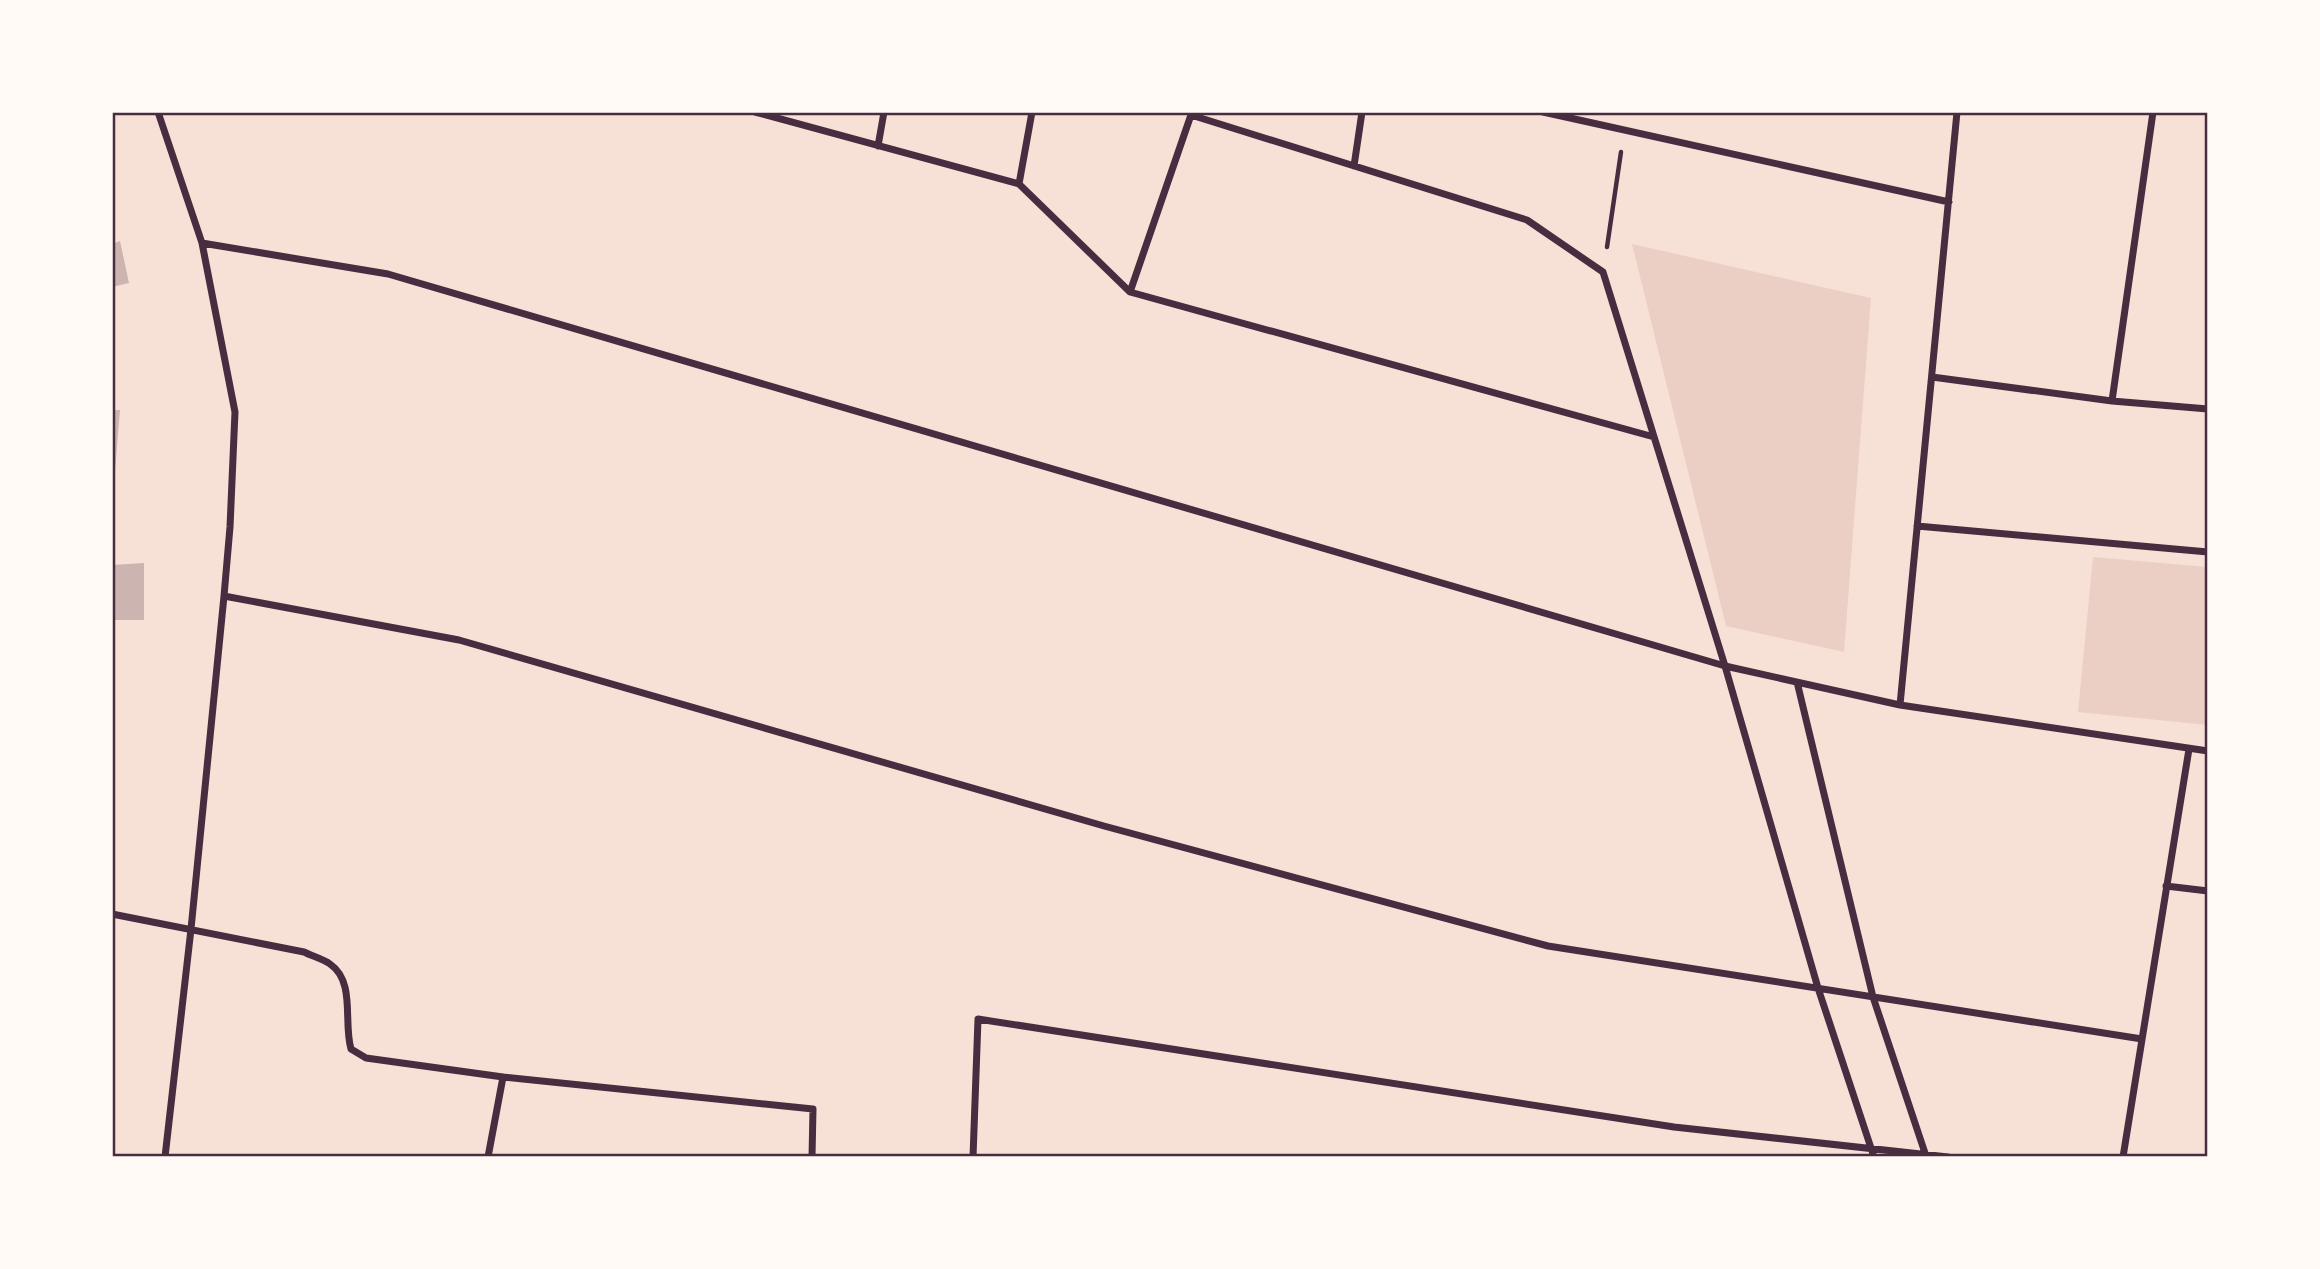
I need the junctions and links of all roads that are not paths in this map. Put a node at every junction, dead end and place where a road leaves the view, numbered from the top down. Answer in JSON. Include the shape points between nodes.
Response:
{"nodes":[{"id":1,"x":158,"y":112,"type":"edge"},
{"id":2,"x":755,"y":112,"type":"edge"},
{"id":3,"x":884,"y":112,"type":"edge"},
{"id":4,"x":1032,"y":112,"type":"edge"},
{"id":5,"x":1362,"y":112,"type":"edge"},
{"id":6,"x":1543,"y":112,"type":"edge"},
{"id":7,"x":1957,"y":112,"type":"edge"},
{"id":8,"x":2153,"y":112,"type":"edge"},
{"id":9,"x":1191,"y":113,"type":"edge"},
{"id":10,"x":774,"y":115,"type":"edge"},
{"id":11,"x":878,"y":146,"type":"junction"},
{"id":12,"x":1354,"y":166,"type":"junction"},
{"id":13,"x":1019,"y":184,"type":"junction"},
{"id":14,"x":1949,"y":202,"type":"junction"},
{"id":15,"x":202,"y":243,"type":"junction"},
{"id":16,"x":1130,"y":292,"type":"junction"},
{"id":17,"x":1932,"y":377,"type":"junction"},
{"id":18,"x":2112,"y":401,"type":"junction"},
{"id":19,"x":2208,"y":409,"type":"edge"},
{"id":20,"x":1654,"y":437,"type":"junction"},
{"id":21,"x":1917,"y":526,"type":"junction"},
{"id":22,"x":2208,"y":552,"type":"edge"},
{"id":23,"x":224,"y":596,"type":"junction"},
{"id":24,"x":1726,"y":666,"type":"junction"},
{"id":25,"x":1797,"y":682,"type":"junction"},
{"id":26,"x":1900,"y":705,"type":"junction"},
{"id":27,"x":2189,"y":749,"type":"junction"},
{"id":28,"x":2208,"y":751,"type":"edge"},
{"id":29,"x":2166,"y":886,"type":"junction"},
{"id":30,"x":2208,"y":891,"type":"edge"},
{"id":31,"x":112,"y":914,"type":"edge"},
{"id":32,"x":191,"y":929,"type":"junction"},
{"id":33,"x":1818,"y":988,"type":"junction"},
{"id":34,"x":1873,"y":997,"type":"junction"},
{"id":35,"x":2142,"y":1039,"type":"junction"},
{"id":36,"x":503,"y":1077,"type":"junction"},
{"id":37,"x":1872,"y":1153,"type":"edge"},
{"id":38,"x":1926,"y":1156,"type":"edge"},
{"id":39,"x":165,"y":1157,"type":"edge"},
{"id":40,"x":488,"y":1157,"type":"edge"},
{"id":41,"x":812,"y":1157,"type":"edge"},
{"id":42,"x":973,"y":1157,"type":"edge"},
{"id":43,"x":1948,"y":1157,"type":"edge"},
{"id":44,"x":2123,"y":1157,"type":"edge"}],
"edges":[{"from":1,"to":15,"type":"street"},
{"from":2,"to":10,"type":"street"},
{"from":3,"to":11,"type":"street"},
{"from":4,"to":13,"type":"street"},
{"from":5,"to":12,"type":"street"},
{"from":6,"to":14,"type":"street"},
{"from":7,"to":14,"type":"street"},
{"from":8,"to":18,"type":"street"},
{"from":9,"to":12,"type":"street"},
{"from":9,"to":16,"type":"street"},
{"from":10,"to":11,"type":"street"},
{"from":11,"to":13,"type":"street"},
{"from":12,"to":20,"type":"street","via":[[1527,220],[1603,272]]},
{"from":13,"to":16,"type":"street"},
{"from":14,"to":17,"type":"street"},
{"from":15,"to":23,"type":"street","via":[[235,412]]},
{"from":15,"to":24,"type":"street","via":[[387,274]]},
{"from":16,"to":20,"type":"street"},
{"from":17,"to":18,"type":"street"},
{"from":17,"to":21,"type":"street"},
{"from":18,"to":19,"type":"street"},
{"from":20,"to":24,"type":"street"},
{"from":21,"to":22,"type":"street"},
{"from":21,"to":26,"type":"street"},
{"from":23,"to":32,"type":"street"},
{"from":23,"to":33,"type":"street","via":[[458,640],[1104,827],[1548,946]]},
{"from":24,"to":25,"type":"street"},
{"from":24,"to":33,"type":"street"},
{"from":25,"to":26,"type":"street"},
{"from":25,"to":34,"type":"street"},
{"from":26,"to":27,"type":"street"},
{"from":27,"to":28,"type":"street"},
{"from":27,"to":29,"type":"street"},
{"from":29,"to":30,"type":"street"},
{"from":29,"to":35,"type":"street"},
{"from":31,"to":32,"type":"street"},
{"from":32,"to":36,"type":"street","via":[[304,952],[331,964],[345,983],[351,1049],[366,1058]]},
{"from":32,"to":39,"type":"street"},
{"from":33,"to":34,"type":"street"},
{"from":33,"to":37,"type":"street"},
{"from":34,"to":35,"type":"street"},
{"from":34,"to":38,"type":"street"},
{"from":35,"to":44,"type":"street"},
{"from":36,"to":40,"type":"street"},
{"from":36,"to":41,"type":"street","via":[[813,1110]]},
{"from":37,"to":38,"type":"street"},
{"from":37,"to":42,"type":"street","via":[[1674,1127],[978,1019]]},
{"from":38,"to":43,"type":"street"}]}
